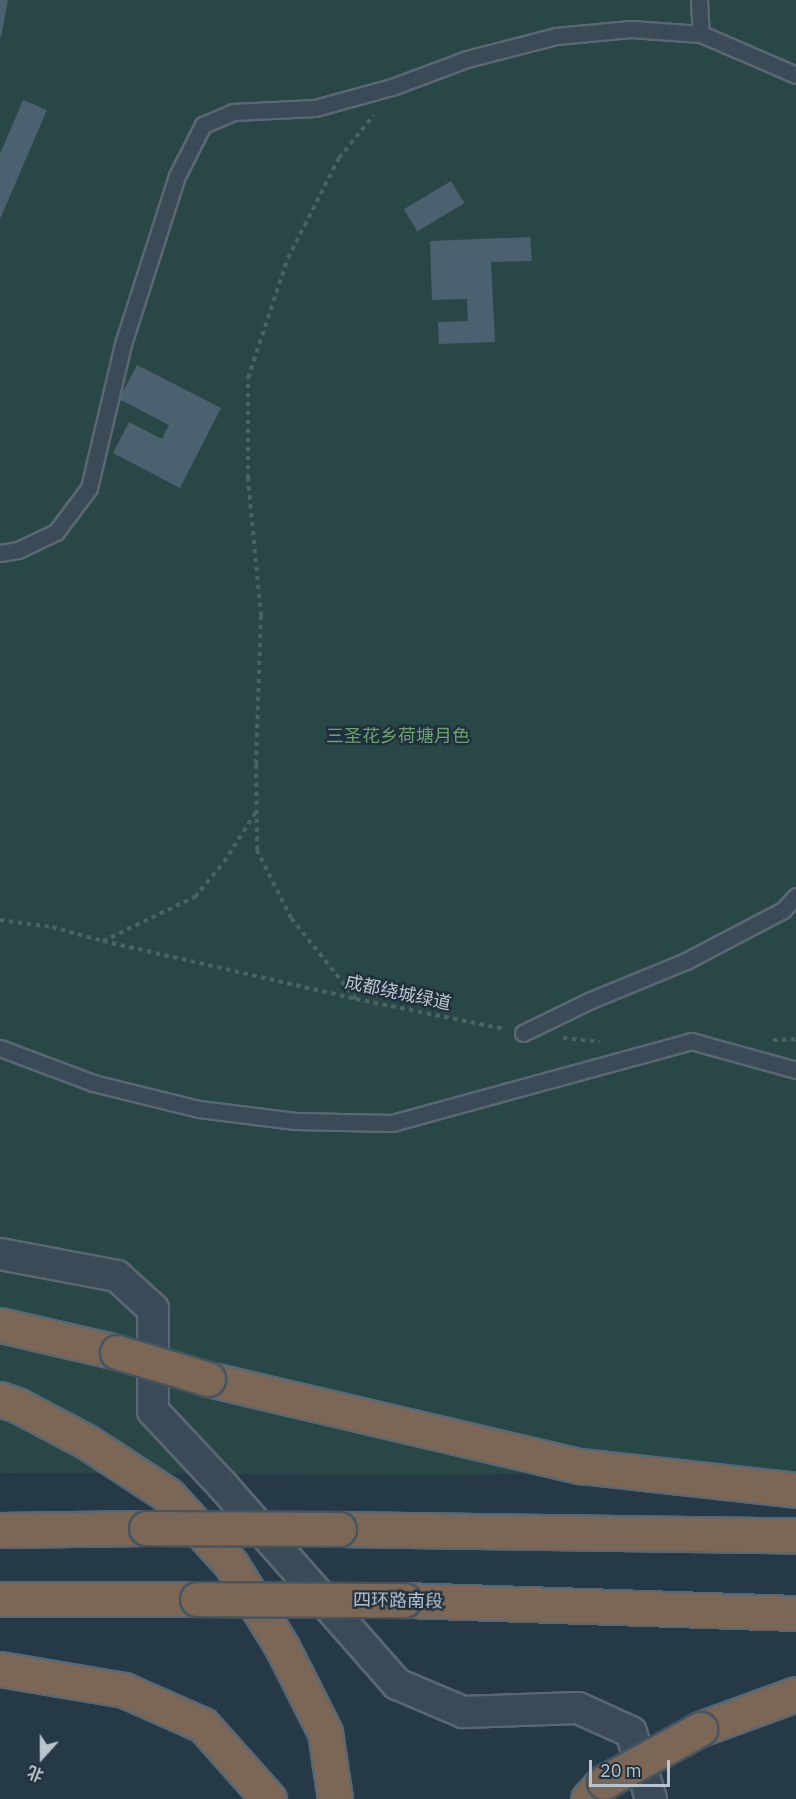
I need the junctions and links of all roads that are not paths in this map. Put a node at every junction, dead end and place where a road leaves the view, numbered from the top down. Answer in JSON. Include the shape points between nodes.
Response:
{"nodes":[{"id":1,"x":699,"y":0,"type":"edge"},
{"id":2,"x":701,"y":34,"type":"junction"},
{"id":3,"x":796,"y":75,"type":"edge"},
{"id":4,"x":0,"y":553,"type":"edge"},
{"id":5,"x":796,"y":896,"type":"edge"},
{"id":6,"x":523,"y":1033,"type":"road end"},
{"id":7,"x":0,"y":1048,"type":"edge"},
{"id":8,"x":796,"y":1070,"type":"edge"},
{"id":9,"x":0,"y":1254,"type":"edge"},
{"id":10,"x":0,"y":1325,"type":"edge"},
{"id":11,"x":0,"y":1399,"type":"edge"},
{"id":12,"x":796,"y":1490,"type":"edge"},
{"id":13,"x":0,"y":1530,"type":"edge"},
{"id":14,"x":796,"y":1535,"type":"edge"},
{"id":15,"x":0,"y":1599,"type":"edge"},
{"id":16,"x":796,"y":1614,"type":"edge"},
{"id":17,"x":0,"y":1669,"type":"edge"},
{"id":18,"x":796,"y":1694,"type":"edge"},
{"id":19,"x":596,"y":1791,"type":"edge"},
{"id":20,"x":269,"y":1799,"type":"edge"},
{"id":21,"x":335,"y":1799,"type":"edge"},
{"id":22,"x":651,"y":1799,"type":"edge"}],
"edges":[{"from":1,"to":2,"type":"lane"},
{"from":2,"to":3,"type":"lane"},
{"from":2,"to":4,"type":"lane","via":[[632,29],[556,36],[467,59],[392,87],[315,108],[232,112],[203,125],[177,176],[123,344],[88,488],[56,532],[18,550]]},
{"from":5,"to":6,"type":"lane","via":[[783,910],[686,961]]},
{"from":7,"to":8,"type":"lane","via":[[93,1083],[189,1107],[295,1121],[392,1123],[691,1041]]},
{"from":9,"to":22,"type":"street","via":[[117,1276],[153,1309],[153,1411],[397,1684],[463,1712],[578,1708],[630,1732]]},
{"from":10,"to":12,"type":"highway","bridge":true,"via":[[117,1352],[208,1379],[580,1466]]},
{"from":11,"to":21,"type":"highway","via":[[87,1442],[168,1495],[231,1564],[282,1647],[325,1732]]},
{"from":13,"to":14,"type":"highway","bridge":true,"via":[[339,1529]]},
{"from":15,"to":16,"type":"highway","name":"四环路南段","bridge":true,"via":[[404,1600]]},
{"from":17,"to":20,"type":"highway","via":[[124,1690],[203,1725]]},
{"from":18,"to":19,"type":"highway","bridge":true,"via":[[700,1729]]}]}
